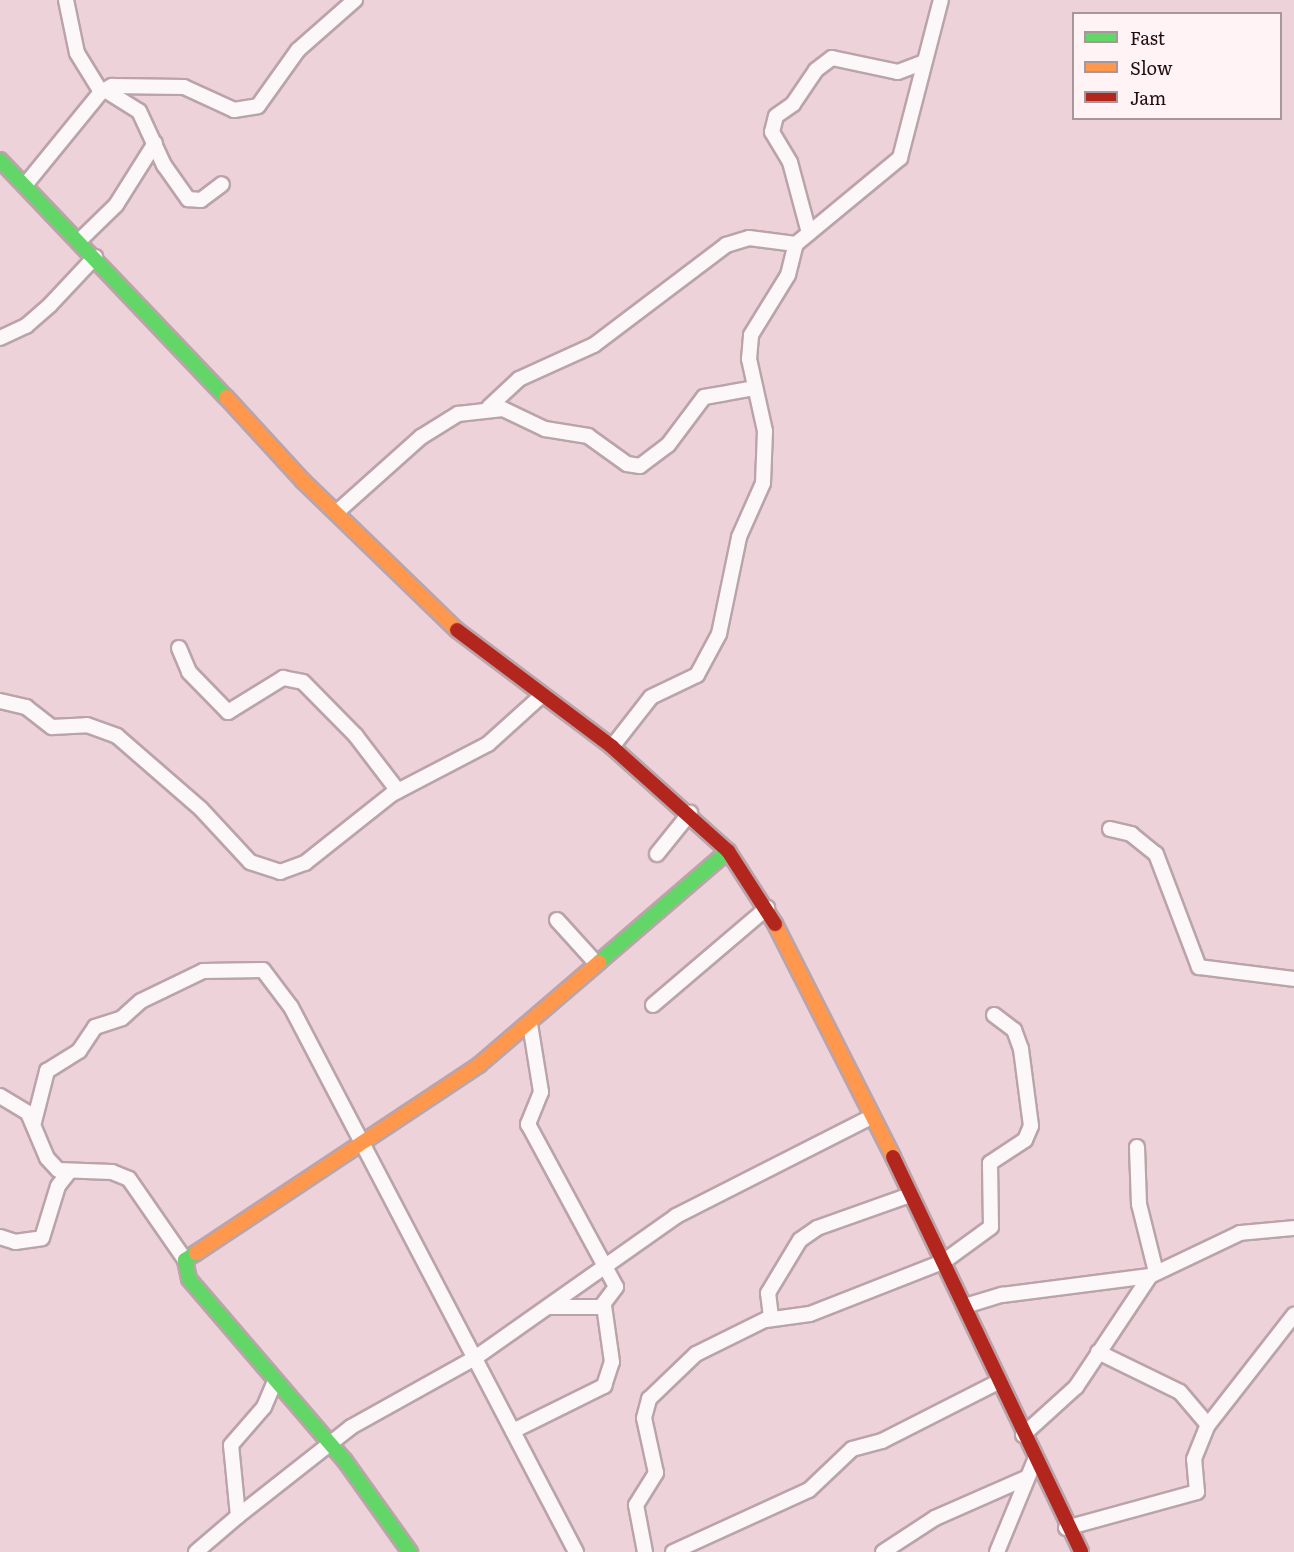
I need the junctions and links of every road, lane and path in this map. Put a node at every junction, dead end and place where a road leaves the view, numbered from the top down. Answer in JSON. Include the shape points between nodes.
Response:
{"nodes":[{"id":1,"x":66,"y":0,"type":"edge"},
{"id":2,"x":355,"y":0,"type":"edge"},
{"id":3,"x":941,"y":0,"type":"edge"},
{"id":4,"x":922,"y":63,"type":"junction"},
{"id":5,"x":103,"y":91,"type":"junction"},
{"id":6,"x":155,"y":143,"type":"junction"},
{"id":7,"x":0,"y":160,"type":"edge"},
{"id":8,"x":26,"y":184,"type":"junction"},
{"id":9,"x":222,"y":184,"type":"dead end"},
{"id":10,"x":809,"y":233,"type":"junction"},
{"id":11,"x":79,"y":242,"type":"junction"},
{"id":12,"x":796,"y":244,"type":"junction"},
{"id":13,"x":95,"y":256,"type":"junction"},
{"id":14,"x":0,"y":338,"type":"edge"},
{"id":15,"x":755,"y":388,"type":"junction"},
{"id":16,"x":489,"y":407,"type":"junction"},
{"id":17,"x":337,"y":512,"type":"junction"},
{"id":18,"x":179,"y":648,"type":"dead end"},
{"id":19,"x":540,"y":697,"type":"junction"},
{"id":20,"x":0,"y":701,"type":"edge"},
{"id":21,"x":612,"y":747,"type":"junction"},
{"id":22,"x":398,"y":791,"type":"junction"},
{"id":23,"x":690,"y":813,"type":"junction"},
{"id":24,"x":1110,"y":830,"type":"dead end"},
{"id":25,"x":728,"y":851,"type":"junction"},
{"id":26,"x":657,"y":854,"type":"dead end"},
{"id":27,"x":767,"y":908,"type":"junction"},
{"id":28,"x":557,"y":920,"type":"dead end"},
{"id":29,"x":596,"y":963,"type":"junction"},
{"id":30,"x":1294,"y":979,"type":"edge"},
{"id":31,"x":653,"y":1005,"type":"dead end"},
{"id":32,"x":994,"y":1015,"type":"dead end"},
{"id":33,"x":530,"y":1023,"type":"junction"},
{"id":34,"x":0,"y":1096,"type":"edge"},
{"id":35,"x":872,"y":1118,"type":"junction"},
{"id":36,"x":34,"y":1122,"type":"junction"},
{"id":37,"x":360,"y":1146,"type":"junction"},
{"id":38,"x":1137,"y":1148,"type":"dead end"},
{"id":39,"x":69,"y":1172,"type":"junction"},
{"id":40,"x":910,"y":1195,"type":"junction"},
{"id":41,"x":1294,"y":1228,"type":"edge"},
{"id":42,"x":0,"y":1237,"type":"edge"},
{"id":43,"x":185,"y":1260,"type":"junction"},
{"id":44,"x":944,"y":1263,"type":"junction"},
{"id":45,"x":608,"y":1268,"type":"junction"},
{"id":46,"x":1153,"y":1274,"type":"junction"},
{"id":47,"x":604,"y":1306,"type":"junction"},
{"id":48,"x":965,"y":1306,"type":"junction"},
{"id":49,"x":550,"y":1307,"type":"junction"},
{"id":50,"x":1294,"y":1315,"type":"edge"},
{"id":51,"x":766,"y":1320,"type":"junction"},
{"id":52,"x":1098,"y":1352,"type":"junction"},
{"id":53,"x":475,"y":1358,"type":"junction"},
{"id":54,"x":996,"y":1383,"type":"junction"},
{"id":55,"x":274,"y":1384,"type":"junction"},
{"id":56,"x":1208,"y":1425,"type":"junction"},
{"id":57,"x":513,"y":1431,"type":"junction"},
{"id":58,"x":1023,"y":1435,"type":"junction"},
{"id":59,"x":329,"y":1443,"type":"junction"},
{"id":60,"x":1035,"y":1460,"type":"junction"},
{"id":61,"x":1026,"y":1478,"type":"junction"},
{"id":62,"x":238,"y":1516,"type":"junction"},
{"id":63,"x":1066,"y":1527,"type":"junction"},
{"id":64,"x":196,"y":1552,"type":"edge"},
{"id":65,"x":410,"y":1552,"type":"edge"},
{"id":66,"x":576,"y":1552,"type":"edge"},
{"id":67,"x":645,"y":1552,"type":"edge"},
{"id":68,"x":673,"y":1552,"type":"edge"},
{"id":69,"x":883,"y":1552,"type":"edge"},
{"id":70,"x":997,"y":1552,"type":"edge"},
{"id":71,"x":1081,"y":1552,"type":"edge"}],
"edges":[{"from":1,"to":5,"type":"street","via":[[77,53]]},
{"from":2,"to":5,"type":"street","via":[[309,38],[267,97],[247,110],[227,108],[184,87]]},
{"from":3,"to":4,"type":"street"},
{"from":4,"to":10,"type":"street","via":[[900,158]]},
{"from":4,"to":10,"type":"street","via":[[898,72],[832,58],[816,70],[793,104],[776,116],[772,132],[790,162]]},
{"from":5,"to":6,"type":"street","via":[[132,104]]},
{"from":5,"to":8,"type":"street"},
{"from":6,"to":9,"type":"street","via":[[171,176],[192,201]]},
{"from":6,"to":11,"type":"street","via":[[116,205]]},
{"from":7,"to":8,"type":"street"},
{"from":8,"to":11,"type":"street"},
{"from":10,"to":12,"type":"street"},
{"from":11,"to":13,"type":"street"},
{"from":12,"to":15,"type":"street","via":[[788,274],[752,335],[748,359]]},
{"from":12,"to":16,"type":"street","via":[[749,238],[726,245],[594,345],[519,379]]},
{"from":13,"to":14,"type":"street","via":[[50,305]]},
{"from":13,"to":17,"type":"street"},
{"from":15,"to":16,"type":"street","via":[[704,397],[668,445],[640,466],[627,464],[588,436],[545,429]]},
{"from":15,"to":21,"type":"street","via":[[765,431],[763,483],[739,537],[719,634],[697,675],[651,697]]},
{"from":16,"to":17,"type":"street","via":[[437,425]]},
{"from":17,"to":19,"type":"street","via":[[472,645]]},
{"from":18,"to":22,"type":"street","via":[[189,672],[228,712],[283,678],[303,682],[356,736]]},
{"from":19,"to":21,"type":"street"},
{"from":19,"to":22,"type":"street","via":[[488,744]]},
{"from":20,"to":22,"type":"street","via":[[26,707],[52,726],[87,725],[117,736],[201,809],[250,862],[280,872],[305,863]]},
{"from":21,"to":23,"type":"street"},
{"from":23,"to":25,"type":"street"},
{"from":23,"to":26,"type":"street"},
{"from":24,"to":30,"type":"street","via":[[1131,834],[1156,854],[1199,967]]},
{"from":25,"to":27,"type":"street"},
{"from":25,"to":29,"type":"street"},
{"from":27,"to":31,"type":"street"},
{"from":27,"to":35,"type":"street"},
{"from":28,"to":29,"type":"street"},
{"from":29,"to":33,"type":"street"},
{"from":32,"to":44,"type":"street","via":[[1014,1030],[1021,1049],[1031,1126],[1025,1140],[990,1163],[991,1227]]},
{"from":33,"to":37,"type":"street"},
{"from":33,"to":45,"type":"street","via":[[541,1092],[528,1124]]},
{"from":34,"to":36,"type":"street","via":[[16,1101]]},
{"from":35,"to":40,"type":"street"},
{"from":35,"to":45,"type":"street","via":[[714,1194]]},
{"from":36,"to":37,"type":"street","via":[[47,1071],[79,1051],[95,1027],[122,1018],[186,976],[238,966],[264,970],[273,980]]},
{"from":36,"to":39,"type":"street","via":[[47,1158]]},
{"from":37,"to":43,"type":"street"},
{"from":37,"to":53,"type":"street"},
{"from":38,"to":46,"type":"street","via":[[1139,1204]]},
{"from":39,"to":42,"type":"street","via":[[58,1186],[42,1238],[15,1242]]},
{"from":39,"to":43,"type":"street","via":[[112,1172],[129,1179]]},
{"from":40,"to":44,"type":"street"},
{"from":40,"to":51,"type":"street","via":[[817,1228],[800,1240],[768,1293],[773,1312]]},
{"from":41,"to":46,"type":"street","via":[[1240,1233]]},
{"from":43,"to":55,"type":"street","via":[[189,1279]]},
{"from":44,"to":48,"type":"street"},
{"from":44,"to":51,"type":"street","via":[[819,1311]]},
{"from":45,"to":47,"type":"street","via":[[616,1293]]},
{"from":45,"to":49,"type":"street"},
{"from":46,"to":48,"type":"street","via":[[1002,1295]]},
{"from":46,"to":52,"type":"street"},
{"from":47,"to":49,"type":"street"},
{"from":47,"to":57,"type":"street","via":[[612,1362],[604,1386]]},
{"from":48,"to":54,"type":"street"},
{"from":49,"to":53,"type":"street"},
{"from":50,"to":56,"type":"street"},
{"from":51,"to":67,"type":"street","via":[[696,1354],[649,1399],[644,1418],[656,1473],[636,1505]]},
{"from":52,"to":56,"type":"street","via":[[1180,1392]]},
{"from":52,"to":58,"type":"street","via":[[1068,1397]]},
{"from":53,"to":57,"type":"street"},
{"from":53,"to":59,"type":"street"},
{"from":54,"to":58,"type":"street"},
{"from":54,"to":68,"type":"street","via":[[882,1441],[852,1449],[809,1490]]},
{"from":55,"to":59,"type":"street"},
{"from":55,"to":62,"type":"street","via":[[264,1407],[231,1445]]},
{"from":56,"to":63,"type":"street","via":[[1194,1459],[1195,1494]]},
{"from":57,"to":66,"type":"street"},
{"from":58,"to":60,"type":"street"},
{"from":59,"to":62,"type":"street","via":[[276,1491]]},
{"from":59,"to":65,"type":"street"},
{"from":60,"to":61,"type":"street"},
{"from":60,"to":63,"type":"street"},
{"from":61,"to":69,"type":"street","via":[[935,1518]]},
{"from":61,"to":70,"type":"street"},
{"from":62,"to":64,"type":"street"},
{"from":63,"to":71,"type":"street"}]}
